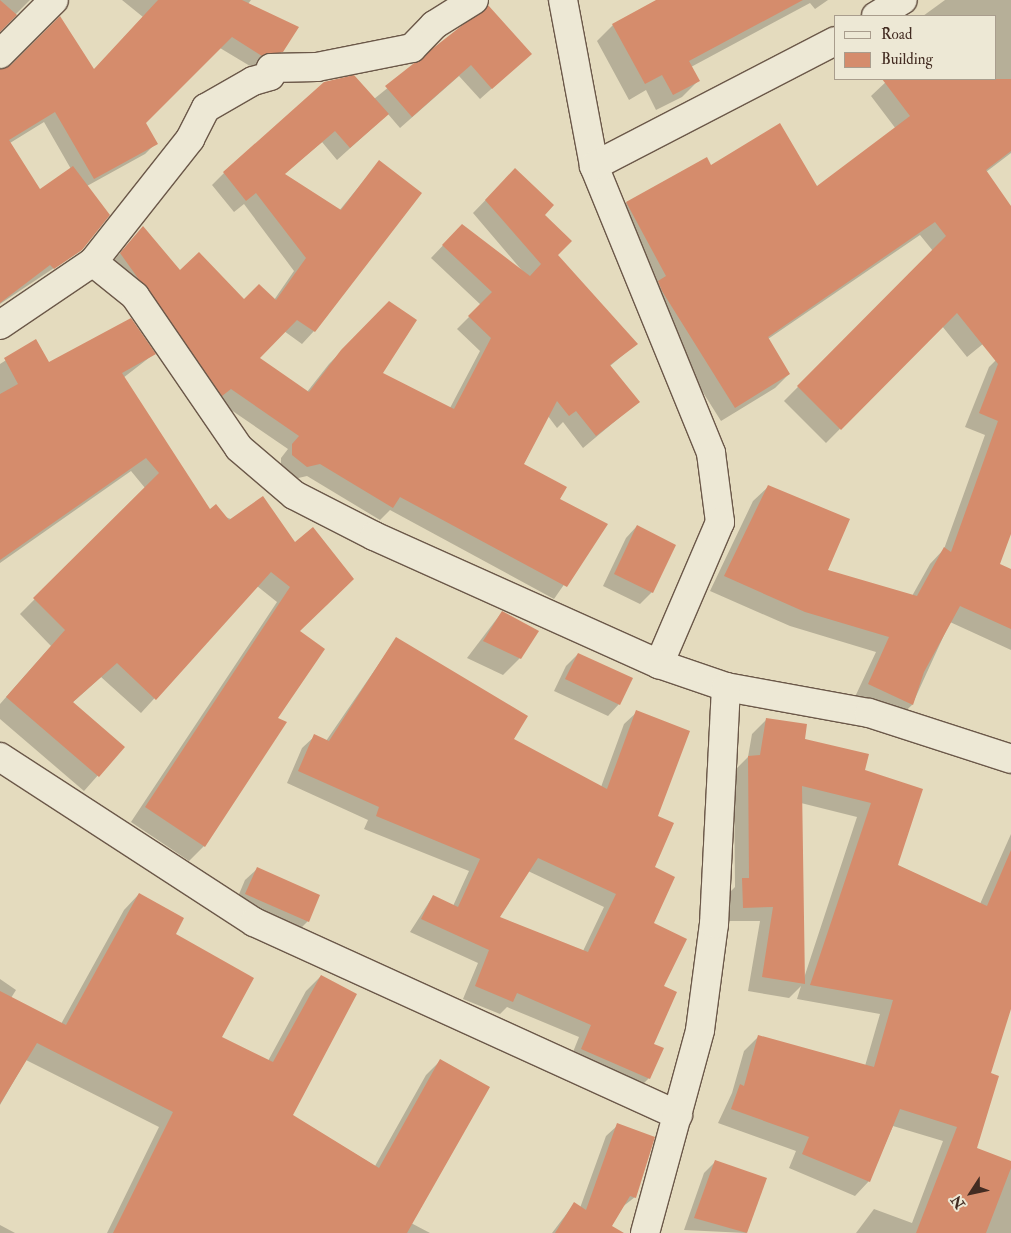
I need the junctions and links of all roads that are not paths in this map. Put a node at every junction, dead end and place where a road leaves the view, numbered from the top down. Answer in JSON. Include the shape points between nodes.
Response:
{"nodes":[{"id":1,"x":54,"y":0,"type":"edge"},
{"id":2,"x":474,"y":0,"type":"edge"},
{"id":3,"x":563,"y":0,"type":"edge"},
{"id":4,"x":903,"y":0,"type":"edge"},
{"id":5,"x":878,"y":15,"type":"edge"},
{"id":6,"x":834,"y":42,"type":"edge"},
{"id":7,"x":0,"y":54,"type":"edge"},
{"id":8,"x":594,"y":166,"type":"junction"},
{"id":9,"x":93,"y":262,"type":"junction"},
{"id":10,"x":0,"y":325,"type":"edge"},
{"id":11,"x":659,"y":664,"type":"junction"},
{"id":12,"x":726,"y":687,"type":"junction"},
{"id":13,"x":0,"y":756,"type":"edge"},
{"id":14,"x":1011,"y":759,"type":"edge"},
{"id":15,"x":678,"y":1115,"type":"junction"},
{"id":16,"x":645,"y":1233,"type":"edge"}],
"edges":[{"from":1,"to":7,"type":"street"},
{"from":2,"to":9,"type":"street","via":[[434,25],[412,48],[317,67],[271,68],[270,76],[253,81],[206,108],[190,139]]},
{"from":3,"to":8,"type":"street"},
{"from":4,"to":5,"type":"street"},
{"from":6,"to":8,"type":"street"},
{"from":8,"to":11,"type":"street","via":[[711,453],[720,522]]},
{"from":9,"to":10,"type":"street"},
{"from":9,"to":11,"type":"street","via":[[134,296],[239,448],[294,495],[374,536]]},
{"from":11,"to":12,"type":"street"},
{"from":12,"to":14,"type":"street","via":[[868,713]]},
{"from":12,"to":15,"type":"street","via":[[714,924],[700,1030]]},
{"from":13,"to":15,"type":"street","via":[[254,922]]},
{"from":15,"to":16,"type":"street"}]}
